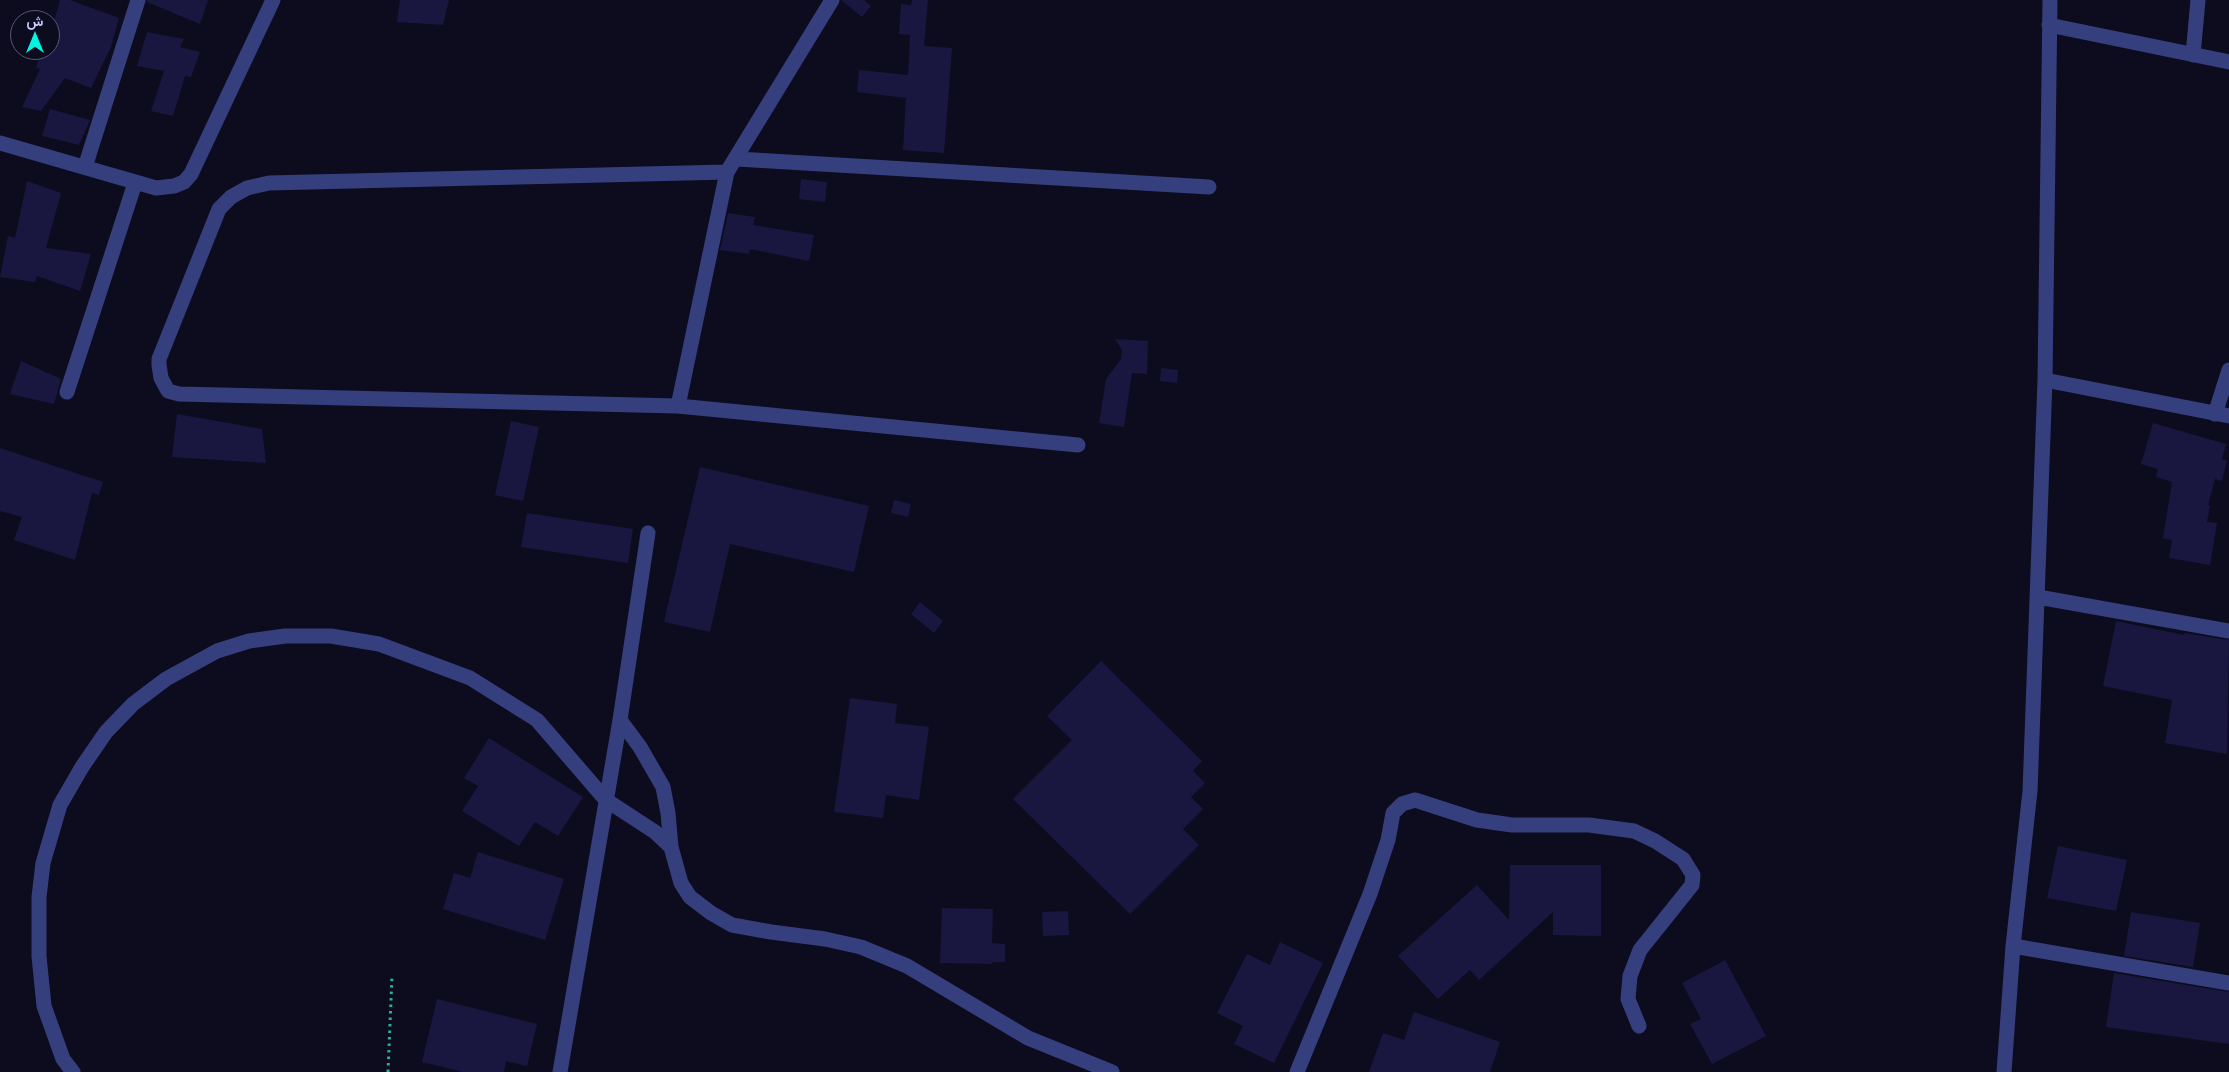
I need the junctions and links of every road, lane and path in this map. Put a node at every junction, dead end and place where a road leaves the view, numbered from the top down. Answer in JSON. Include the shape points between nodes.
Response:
{"nodes":[{"id":1,"x":138,"y":0,"type":"edge"},
{"id":2,"x":273,"y":0,"type":"edge"},
{"id":3,"x":832,"y":0,"type":"edge"},
{"id":4,"x":2050,"y":0,"type":"edge"},
{"id":5,"x":2198,"y":0,"type":"edge"},
{"id":6,"x":2049,"y":25,"type":"junction"},
{"id":7,"x":2193,"y":55,"type":"junction"},
{"id":8,"x":2229,"y":62,"type":"edge"},
{"id":9,"x":0,"y":143,"type":"edge"},
{"id":10,"x":737,"y":159,"type":"junction"},
{"id":11,"x":85,"y":167,"type":"junction"},
{"id":12,"x":727,"y":172,"type":"junction"},
{"id":13,"x":135,"y":183,"type":"junction"},
{"id":14,"x":1209,"y":187,"type":"dead end"},
{"id":15,"x":2229,"y":370,"type":"edge"},
{"id":16,"x":2045,"y":380,"type":"junction"},
{"id":17,"x":67,"y":392,"type":"dead end"},
{"id":18,"x":678,"y":406,"type":"junction"},
{"id":19,"x":2222,"y":415,"type":"edge"},
{"id":20,"x":1078,"y":444,"type":"dead end"},
{"id":21,"x":648,"y":533,"type":"dead end"},
{"id":22,"x":2038,"y":597,"type":"junction"},
{"id":23,"x":2229,"y":631,"type":"edge"},
{"id":24,"x":620,"y":720,"type":"junction"},
{"id":25,"x":606,"y":800,"type":"junction"},
{"id":26,"x":671,"y":847,"type":"junction"},
{"id":27,"x":2013,"y":946,"type":"junction"},
{"id":28,"x":392,"y":976,"type":"dead end"},
{"id":29,"x":2229,"y":982,"type":"edge"},
{"id":30,"x":1639,"y":1026,"type":"dead end"},
{"id":31,"x":73,"y":1072,"type":"edge"},
{"id":32,"x":388,"y":1072,"type":"edge"},
{"id":33,"x":560,"y":1072,"type":"edge"},
{"id":34,"x":1112,"y":1072,"type":"edge"},
{"id":35,"x":1297,"y":1072,"type":"edge"},
{"id":36,"x":2004,"y":1072,"type":"edge"}],
"edges":[{"from":1,"to":11,"type":"street"},
{"from":2,"to":13,"type":"street","via":[[191,174],[174,186],[156,188]]},
{"from":3,"to":10,"type":"street"},
{"from":4,"to":6,"type":"street"},
{"from":5,"to":7,"type":"street"},
{"from":6,"to":7,"type":"street"},
{"from":6,"to":16,"type":"street"},
{"from":7,"to":8,"type":"street"},
{"from":9,"to":11,"type":"street"},
{"from":10,"to":12,"type":"street"},
{"from":10,"to":14,"type":"street"},
{"from":11,"to":13,"type":"street"},
{"from":12,"to":18,"type":"street"},
{"from":12,"to":18,"type":"street","via":[[270,182],[247,188],[219,208],[159,359],[161,378],[168,391],[180,394]]},
{"from":13,"to":17,"type":"street"},
{"from":15,"to":19,"type":"street"},
{"from":16,"to":19,"type":"street"},
{"from":16,"to":22,"type":"street"},
{"from":18,"to":20,"type":"street"},
{"from":21,"to":24,"type":"street"},
{"from":22,"to":23,"type":"street"},
{"from":22,"to":27,"type":"street","via":[[2030,791]]},
{"from":24,"to":25,"type":"street"},
{"from":24,"to":26,"type":"street","via":[[663,787]]},
{"from":25,"to":26,"type":"street","via":[[655,832]]},
{"from":25,"to":31,"type":"street","via":[[537,720],[470,678],[379,644],[331,636],[285,636],[249,641],[216,651],[166,679],[133,704],[106,732],[60,805],[43,863],[39,896],[39,956],[44,1006],[64,1060]]},
{"from":25,"to":33,"type":"street"},
{"from":26,"to":34,"type":"street","via":[[676,872],[690,896],[732,924],[825,938],[861,947],[907,966],[1028,1038]]},
{"from":27,"to":29,"type":"street"},
{"from":27,"to":36,"type":"street"},
{"from":28,"to":32,"type":"path"},
{"from":30,"to":35,"type":"street","via":[[1628,999],[1630,976],[1640,950],[1692,885],[1693,875],[1683,859],[1634,831],[1589,825],[1512,825],[1477,820],[1415,800],[1402,804],[1393,813],[1388,840],[1370,894]]}]}
